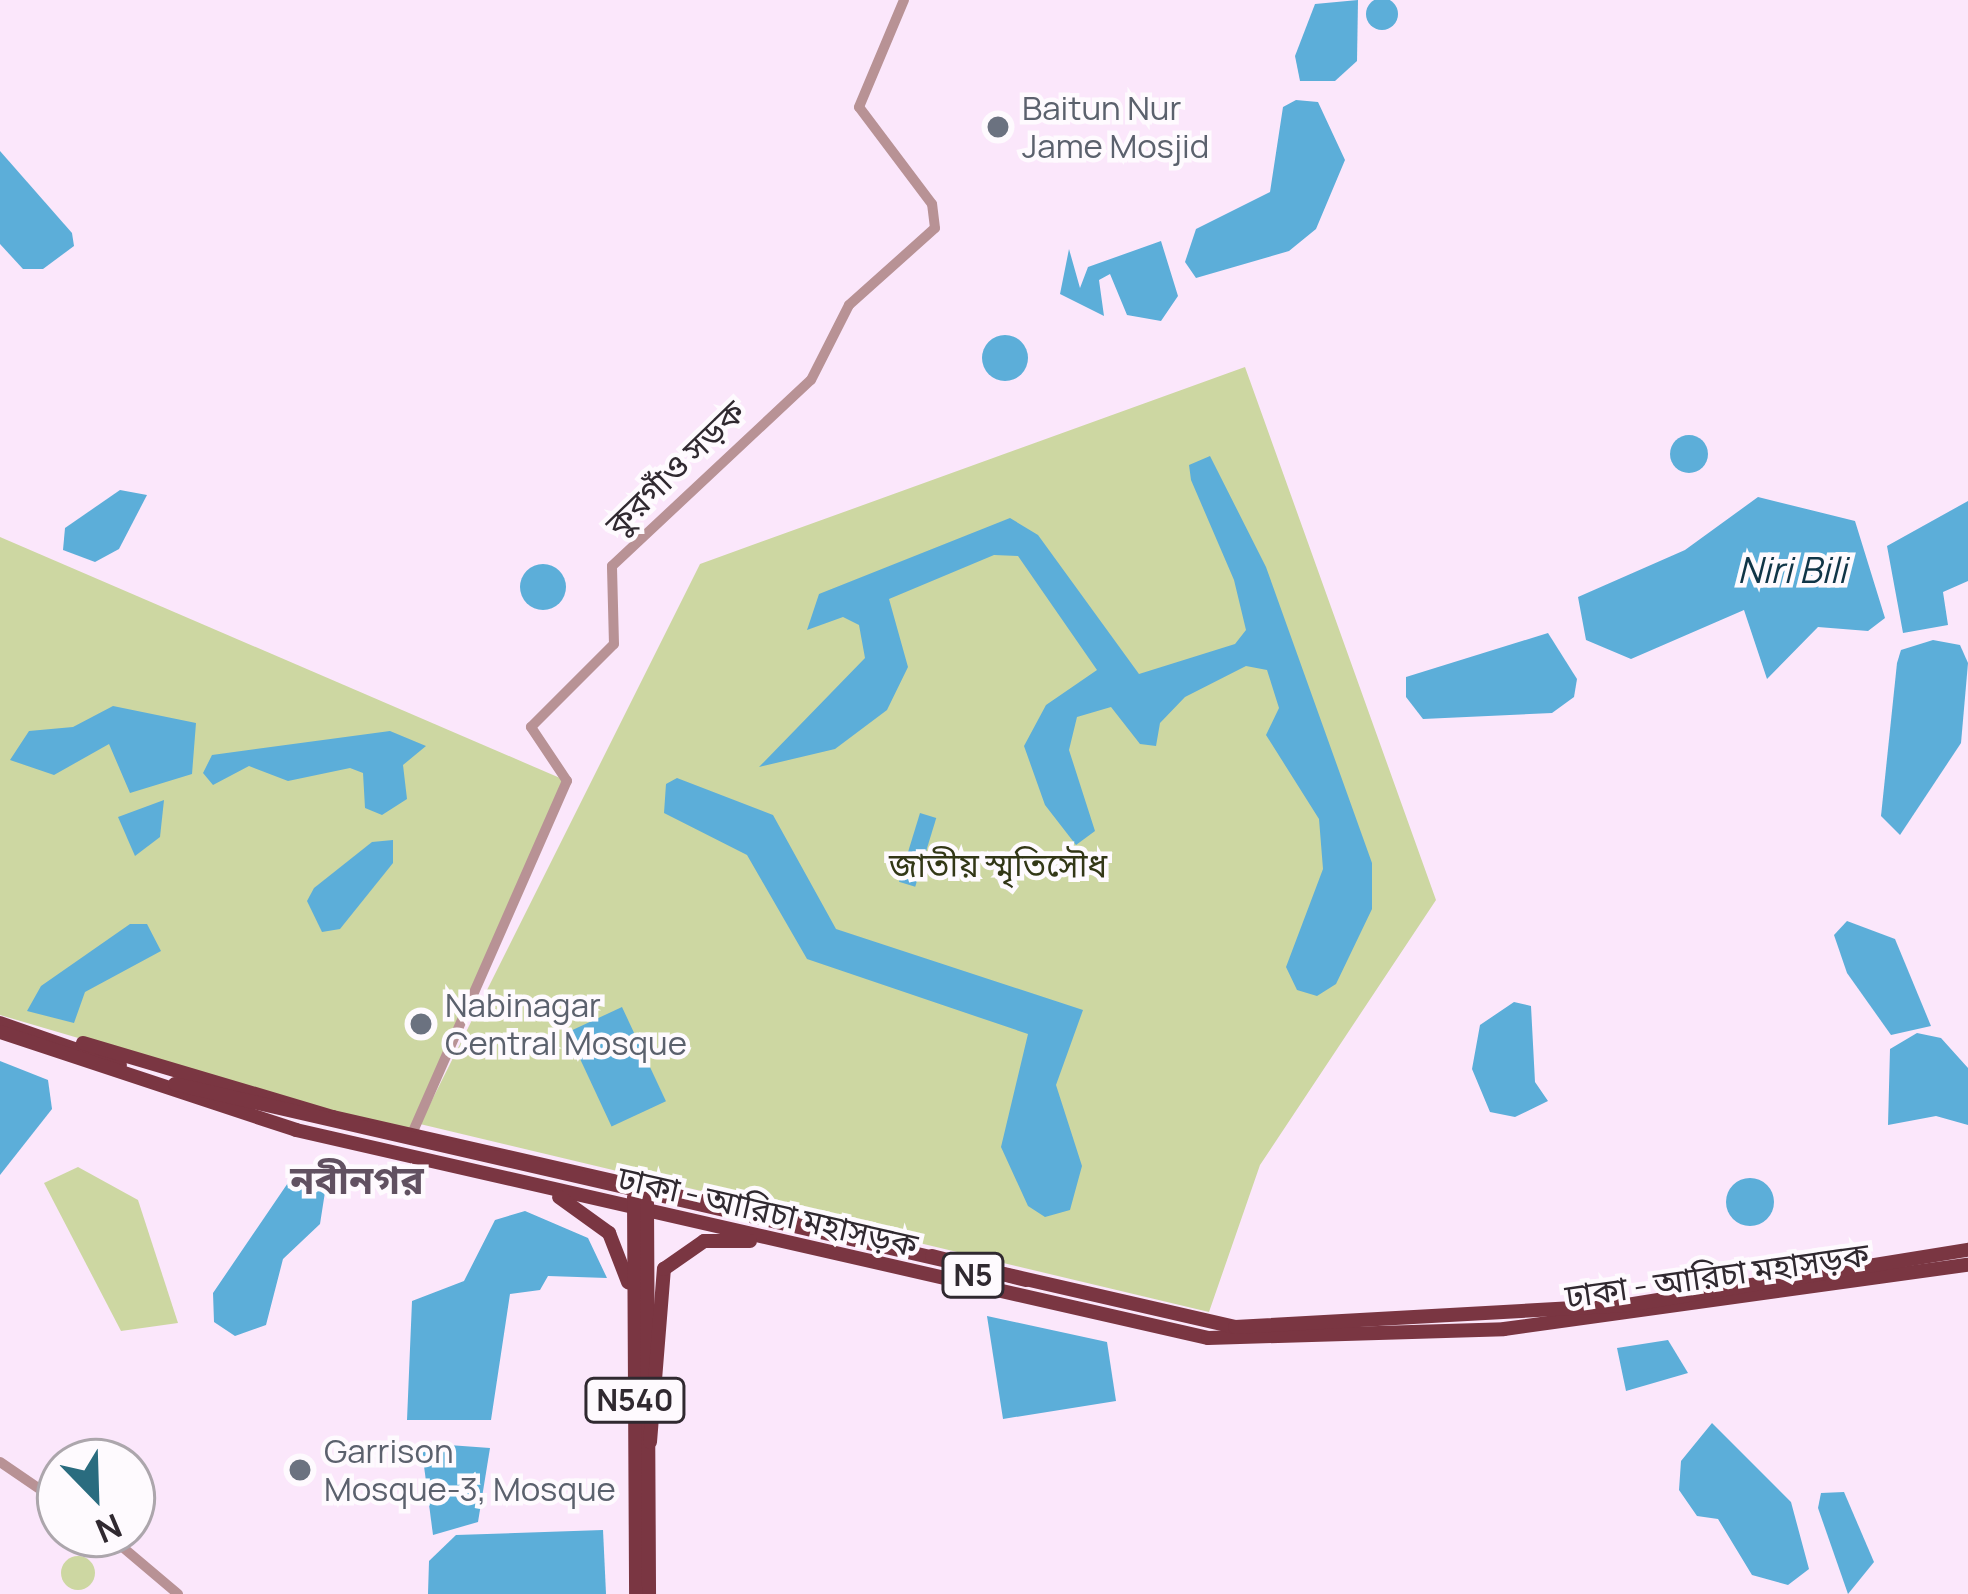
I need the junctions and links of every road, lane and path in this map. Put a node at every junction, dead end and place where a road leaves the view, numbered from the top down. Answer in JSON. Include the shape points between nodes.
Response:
{"nodes":[{"id":1,"x":904,"y":0,"type":"edge"},
{"id":2,"x":0,"y":1023,"type":"edge"},
{"id":3,"x":0,"y":1032,"type":"edge"},
{"id":4,"x":42,"y":1038,"type":"junction"},
{"id":5,"x":411,"y":1136,"type":"junction"},
{"id":6,"x":545,"y":1189,"type":"junction"},
{"id":7,"x":641,"y":1208,"type":"junction"},
{"id":8,"x":808,"y":1247,"type":"junction"},
{"id":9,"x":1968,"y":1250,"type":"edge"},
{"id":10,"x":1968,"y":1265,"type":"edge"},
{"id":11,"x":1037,"y":1289,"type":"junction"},
{"id":12,"x":641,"y":1447,"type":"junction"},
{"id":13,"x":0,"y":1462,"type":"edge"},
{"id":14,"x":36,"y":1487,"type":"edge"},
{"id":15,"x":135,"y":1558,"type":"edge"},
{"id":16,"x":178,"y":1594,"type":"edge"},
{"id":17,"x":636,"y":1594,"type":"edge"},
{"id":18,"x":649,"y":1594,"type":"edge"}],
"edges":[{"from":1,"to":5,"type":"street","name":"কুরগাঁও সড়ক","via":[[859,107],[932,204],[935,228],[849,304],[811,380],[612,566],[614,644],[531,727],[567,781]]},
{"from":2,"to":4,"type":"highway","number":"N5"},
{"from":3,"to":6,"type":"highway","name":"ঢাকা - আরিচা মহাসড়ক","number":"N5","via":[[134,1078]]},
{"from":4,"to":5,"type":"highway"},
{"from":4,"to":7,"type":"highway","number":"N5","via":[[296,1119]]},
{"from":5,"to":11,"type":"highway","via":[[1000,1271]]},
{"from":6,"to":7,"type":"highway","name":"ঢাকা - আরিচা মহাসড়ক","number":"N5"},
{"from":6,"to":12,"type":"highway","via":[[601,1223],[623,1260]]},
{"from":7,"to":8,"type":"highway","name":"ঢাকা - আরিচা মহাসড়ক","number":"N5"},
{"from":7,"to":11,"type":"highway","number":"N5"},
{"from":7,"to":12,"type":"highway","number":"N540"},
{"from":8,"to":10,"type":"highway","name":"ঢাকা - আরিচা মহাসড়ক","number":"N5","via":[[1139,1326],[1255,1340],[1649,1315]]},
{"from":8,"to":12,"type":"highway","via":[[715,1239],[664,1269],[658,1424]]},
{"from":9,"to":11,"type":"highway","number":"N5","via":[[1628,1306],[1283,1327],[1192,1322]]},
{"from":12,"to":17,"type":"highway","number":"N540"},
{"from":12,"to":18,"type":"highway","number":"N540"},
{"from":13,"to":14,"type":"street"},
{"from":15,"to":16,"type":"street"}]}
